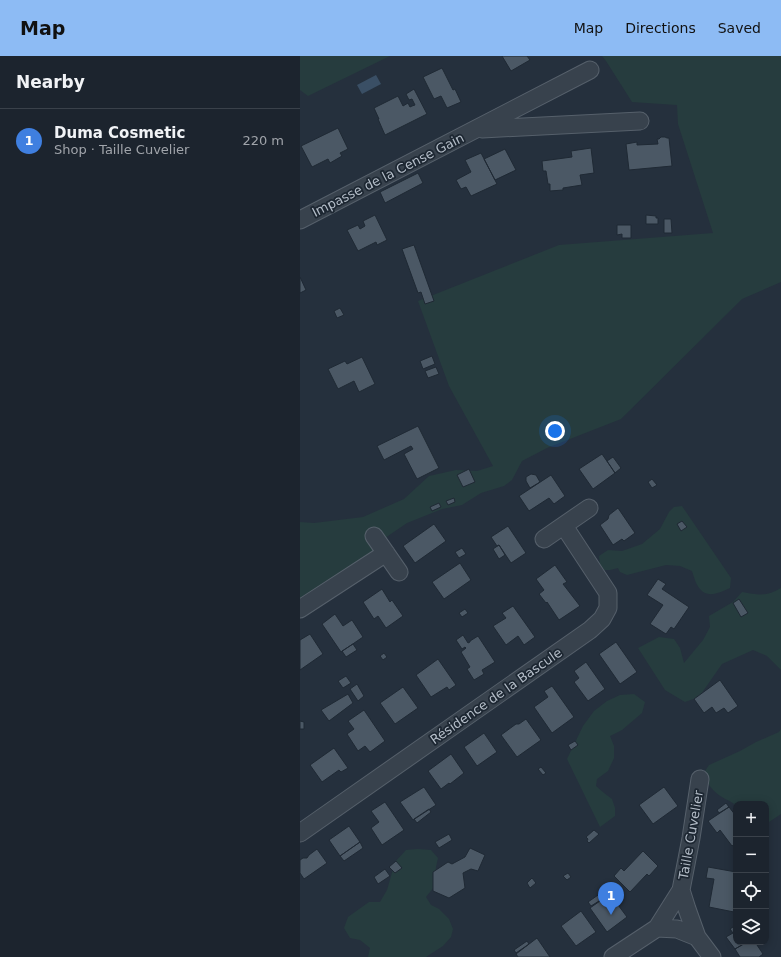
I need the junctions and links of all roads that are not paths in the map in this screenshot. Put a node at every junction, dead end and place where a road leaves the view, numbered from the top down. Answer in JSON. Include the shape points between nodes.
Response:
{"nodes":[{"id":1,"x":590,"y":70,"type":"dead end"},
{"id":2,"x":640,"y":121,"type":"dead end"},
{"id":3,"x":476,"y":129,"type":"junction"},
{"id":4,"x":300,"y":220,"type":"edge"},
{"id":5,"x":589,"y":508,"type":"dead end"},
{"id":6,"x":564,"y":526,"type":"junction"},
{"id":7,"x":374,"y":536,"type":"dead end"},
{"id":8,"x":544,"y":540,"type":"dead end"},
{"id":9,"x":386,"y":553,"type":"junction"},
{"id":10,"x":399,"y":572,"type":"dead end"},
{"id":11,"x":300,"y":609,"type":"edge"},
{"id":12,"x":700,"y":779,"type":"dead end"},
{"id":13,"x":300,"y":833,"type":"edge"},
{"id":14,"x":682,"y":890,"type":"junction"},
{"id":15,"x":657,"y":928,"type":"junction"},
{"id":16,"x":697,"y":937,"type":"junction"},
{"id":17,"x":613,"y":957,"type":"edge"},
{"id":18,"x":712,"y":957,"type":"edge"}],
"edges":[{"from":1,"to":3,"type":"street","name":"Impasse de la Cense Gain"},
{"from":2,"to":3,"type":"street","name":"Impasse de la Cense Gain"},
{"from":3,"to":4,"type":"street","name":"Impasse de la Cense Gain"},
{"from":5,"to":6,"type":"street"},
{"from":6,"to":8,"type":"street"},
{"from":6,"to":13,"type":"street","name":"Résidence de la Bascule","via":[[608,593],[608,608],[602,619],[590,630]]},
{"from":7,"to":9,"type":"street"},
{"from":9,"to":10,"type":"street"},
{"from":9,"to":11,"type":"street"},
{"from":12,"to":14,"type":"street","name":"Taille Cuvelier"},
{"from":14,"to":15,"type":"street","name":"Taille Cuvelier"},
{"from":14,"to":16,"type":"street","name":"Taille Cuvelier"},
{"from":15,"to":16,"type":"street","via":[[677,929]]},
{"from":15,"to":17,"type":"street","name":"Taille Cuvelier"},
{"from":16,"to":18,"type":"street","name":"Taille Cuvelier"}]}
